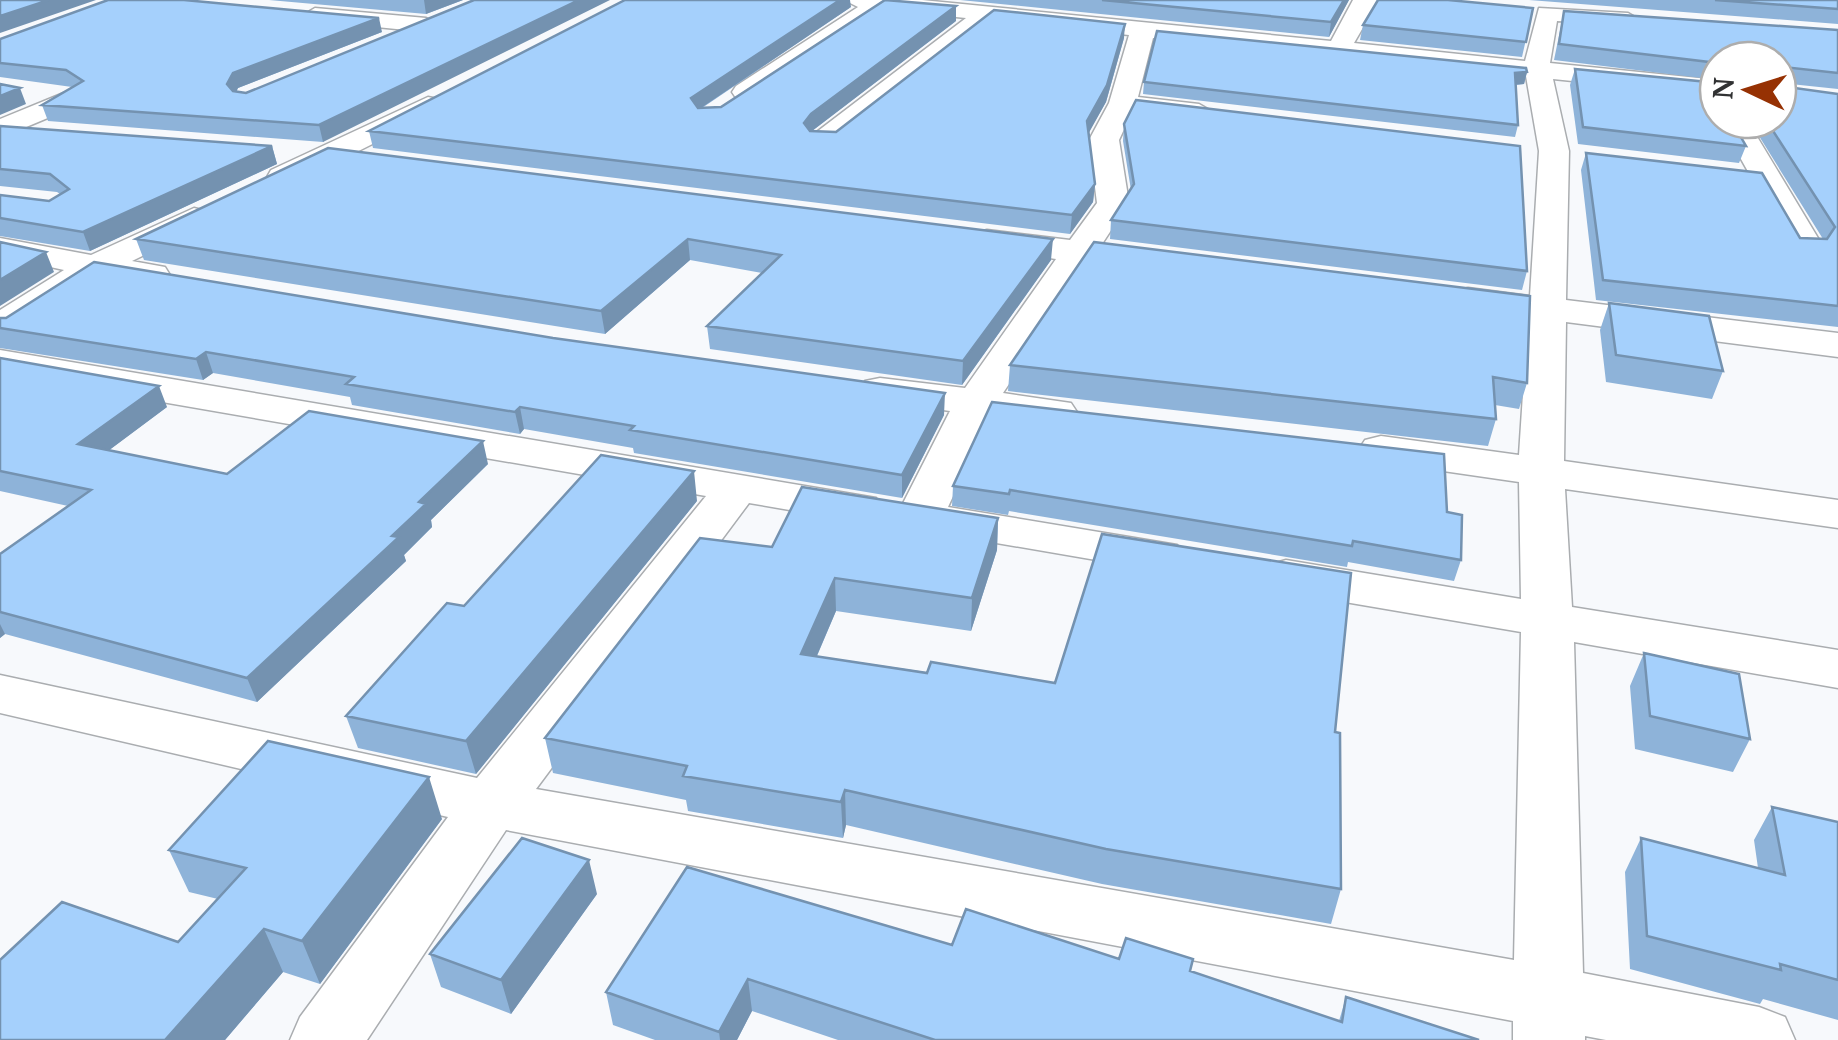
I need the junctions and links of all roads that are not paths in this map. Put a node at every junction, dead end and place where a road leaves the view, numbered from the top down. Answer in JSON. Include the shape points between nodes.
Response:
{"nodes":[{"id":1,"x":1058,"y":0,"type":"edge"},
{"id":2,"x":1368,"y":0,"type":"edge"},
{"id":3,"x":867,"y":1,"type":"edge"},
{"id":4,"x":969,"y":8,"type":"edge"},
{"id":5,"x":289,"y":12,"type":"edge"},
{"id":6,"x":1035,"y":19,"type":"junction"},
{"id":7,"x":1661,"y":23,"type":"edge"},
{"id":8,"x":1144,"y":29,"type":"junction"},
{"id":9,"x":373,"y":46,"type":"edge"},
{"id":10,"x":1341,"y":46,"type":"junction"},
{"id":11,"x":1693,"y":62,"type":"edge"},
{"id":12,"x":1537,"y":66,"type":"junction"},
{"id":13,"x":1698,"y":68,"type":"edge"},
{"id":14,"x":1698,"y":87,"type":"edge"},
{"id":15,"x":18,"y":90,"type":"edge"},
{"id":16,"x":454,"y":92,"type":"edge"},
{"id":17,"x":1124,"y":102,"type":"junction"},
{"id":18,"x":726,"y":105,"type":"edge"},
{"id":19,"x":1236,"y":116,"type":"edge"},
{"id":20,"x":0,"y":130,"type":"edge"},
{"id":21,"x":58,"y":135,"type":"edge"},
{"id":22,"x":824,"y":140,"type":"edge"},
{"id":23,"x":1744,"y":140,"type":"edge"},
{"id":24,"x":271,"y":150,"type":"edge"},
{"id":25,"x":329,"y":155,"type":"junction"},
{"id":26,"x":388,"y":162,"type":"edge"},
{"id":27,"x":1728,"y":175,"type":"edge"},
{"id":28,"x":1767,"y":180,"type":"junction"},
{"id":29,"x":961,"y":236,"type":"edge"},
{"id":30,"x":5,"y":248,"type":"edge"},
{"id":31,"x":1806,"y":248,"type":"edge"},
{"id":32,"x":1079,"y":252,"type":"junction"},
{"id":33,"x":1175,"y":264,"type":"edge"},
{"id":34,"x":95,"y":266,"type":"junction"},
{"id":35,"x":191,"y":282,"type":"edge"},
{"id":36,"x":1439,"y":296,"type":"edge"},
{"id":37,"x":1550,"y":308,"type":"junction"},
{"id":38,"x":0,"y":327,"type":"edge"},
{"id":39,"x":1838,"y":345,"type":"edge"},
{"id":40,"x":0,"y":362,"type":"edge"},
{"id":41,"x":842,"y":384,"type":"edge"},
{"id":42,"x":975,"y":403,"type":"junction"},
{"id":43,"x":1092,"y":416,"type":"edge"},
{"id":44,"x":1346,"y":445,"type":"edge"},
{"id":45,"x":1541,"y":469,"type":"junction"},
{"id":46,"x":735,"y":490,"type":"junction"},
{"id":47,"x":1838,"y":514,"type":"edge"},
{"id":48,"x":920,"y":517,"type":"junction"},
{"id":49,"x":1548,"y":618,"type":"junction"},
{"id":50,"x":1838,"y":669,"type":"edge"},
{"id":51,"x":0,"y":694,"type":"edge"},
{"id":52,"x":491,"y":804,"type":"junction"},
{"id":53,"x":1549,"y":1018,"type":"edge"},
{"id":54,"x":326,"y":1040,"type":"edge"},
{"id":55,"x":1758,"y":1040,"type":"edge"}],
"edges":[{"from":1,"to":6,"type":"street"},
{"from":2,"to":10,"type":"street"},
{"from":3,"to":4,"type":"street"},
{"from":3,"to":18,"type":"street"},
{"from":4,"to":6,"type":"street"},
{"from":4,"to":22,"type":"street"},
{"from":5,"to":9,"type":"street","via":[[434,22]]},
{"from":6,"to":8,"type":"street"},
{"from":7,"to":12,"type":"street","via":[[1539,12]]},
{"from":8,"to":10,"type":"street"},
{"from":8,"to":17,"type":"street"},
{"from":10,"to":12,"type":"street"},
{"from":11,"to":13,"type":"street"},
{"from":12,"to":14,"type":"street"},
{"from":12,"to":37,"type":"street","via":[[1554,152]]},
{"from":15,"to":20,"type":"street","via":[[71,98]]},
{"from":16,"to":25,"type":"street"},
{"from":17,"to":19,"type":"street"},
{"from":17,"to":32,"type":"street","via":[[1104,140],[1112,203]]},
{"from":20,"to":21,"type":"street"},
{"from":23,"to":28,"type":"street"},
{"from":24,"to":25,"type":"street"},
{"from":25,"to":26,"type":"street"},
{"from":25,"to":34,"type":"street"},
{"from":27,"to":28,"type":"street"},
{"from":28,"to":31,"type":"street"},
{"from":29,"to":32,"type":"street"},
{"from":30,"to":34,"type":"street"},
{"from":32,"to":33,"type":"street"},
{"from":32,"to":42,"type":"street"},
{"from":34,"to":35,"type":"street"},
{"from":34,"to":38,"type":"street"},
{"from":36,"to":37,"type":"street"},
{"from":37,"to":39,"type":"street"},
{"from":37,"to":45,"type":"street"},
{"from":40,"to":46,"type":"street"},
{"from":41,"to":42,"type":"street"},
{"from":42,"to":43,"type":"street"},
{"from":42,"to":48,"type":"street"},
{"from":44,"to":45,"type":"street"},
{"from":45,"to":47,"type":"street"},
{"from":45,"to":49,"type":"street"},
{"from":46,"to":48,"type":"street"},
{"from":46,"to":52,"type":"street"},
{"from":48,"to":49,"type":"street"},
{"from":49,"to":50,"type":"street"},
{"from":49,"to":53,"type":"street"},
{"from":51,"to":52,"type":"street"},
{"from":52,"to":53,"type":"street"},
{"from":52,"to":54,"type":"street"},
{"from":53,"to":55,"type":"street"}]}
